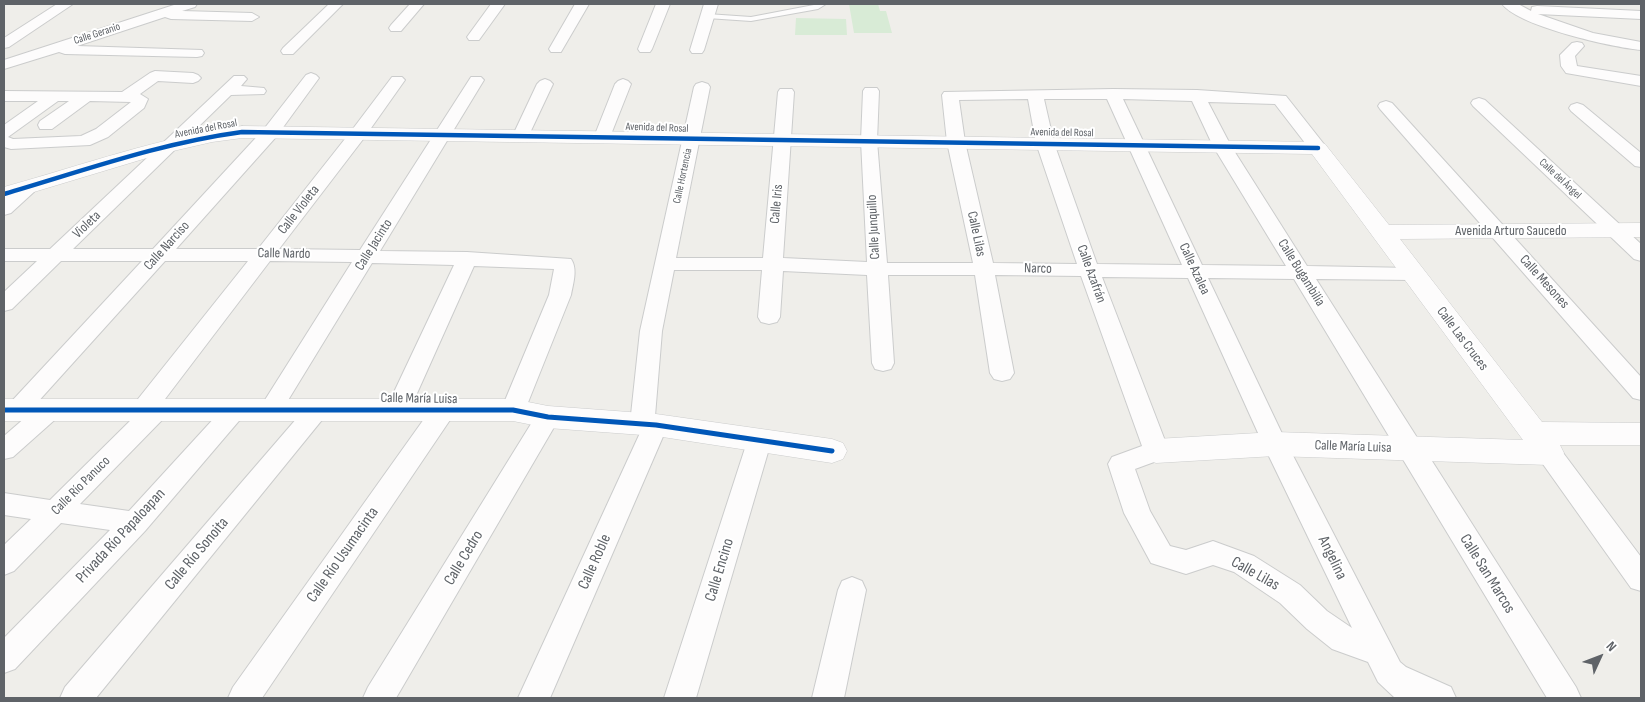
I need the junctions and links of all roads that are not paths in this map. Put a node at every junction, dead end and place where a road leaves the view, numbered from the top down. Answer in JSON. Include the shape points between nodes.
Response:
{"nodes":[{"id":1,"x":66,"y":4,"type":"edge"},
{"id":2,"x":190,"y":4,"type":"edge"},
{"id":3,"x":336,"y":4,"type":"edge"},
{"id":4,"x":417,"y":4,"type":"edge"},
{"id":5,"x":498,"y":4,"type":"edge"},
{"id":6,"x":582,"y":4,"type":"edge"},
{"id":7,"x":663,"y":4,"type":"edge"},
{"id":8,"x":823,"y":4,"type":"edge"},
{"id":9,"x":1578,"y":4,"type":"edge"},
{"id":10,"x":1512,"y":6,"type":"edge"},
{"id":11,"x":709,"y":10,"type":"edge"},
{"id":12,"x":1591,"y":13,"type":"junction"},
{"id":13,"x":155,"y":15,"type":"junction"},
{"id":14,"x":1641,"y":15,"type":"edge"},
{"id":15,"x":252,"y":17,"type":"dead end"},
{"id":16,"x":1539,"y":20,"type":"junction"},
{"id":17,"x":396,"y":28,"type":"dead end"},
{"id":18,"x":474,"y":37,"type":"dead end"},
{"id":19,"x":4,"y":44,"type":"edge"},
{"id":20,"x":1577,"y":46,"type":"junction"},
{"id":21,"x":1641,"y":46,"type":"edge"},
{"id":22,"x":556,"y":49,"type":"dead end"},
{"id":23,"x":645,"y":49,"type":"dead end"},
{"id":24,"x":48,"y":50,"type":"junction"},
{"id":25,"x":697,"y":50,"type":"dead end"},
{"id":26,"x":288,"y":51,"type":"dead end"},
{"id":27,"x":197,"y":53,"type":"dead end"},
{"id":28,"x":1633,"y":59,"type":"dead end"},
{"id":29,"x":4,"y":65,"type":"edge"},
{"id":30,"x":193,"y":78,"type":"dead end"},
{"id":31,"x":311,"y":78,"type":"dead end"},
{"id":32,"x":397,"y":80,"type":"dead end"},
{"id":33,"x":476,"y":80,"type":"dead end"},
{"id":34,"x":1641,"y":81,"type":"edge"},
{"id":35,"x":545,"y":84,"type":"dead end"},
{"id":36,"x":622,"y":84,"type":"dead end"},
{"id":37,"x":702,"y":87,"type":"dead end"},
{"id":38,"x":258,"y":91,"type":"dead end"},
{"id":39,"x":871,"y":91,"type":"dead end"},
{"id":40,"x":786,"y":92,"type":"dead end"},
{"id":41,"x":1113,"y":94,"type":"junction"},
{"id":42,"x":1035,"y":95,"type":"junction"},
{"id":43,"x":1197,"y":95,"type":"junction"},
{"id":44,"x":4,"y":96,"type":"edge"},
{"id":45,"x":55,"y":96,"type":"junction"},
{"id":46,"x":87,"y":96,"type":"junction"},
{"id":47,"x":133,"y":98,"type":"junction"},
{"id":48,"x":1479,"y":103,"type":"dead end"},
{"id":49,"x":1386,"y":106,"type":"dead end"},
{"id":50,"x":1577,"y":108,"type":"dead end"},
{"id":51,"x":46,"y":125,"type":"dead end"},
{"id":52,"x":4,"y":133,"type":"edge"},
{"id":53,"x":270,"y":133,"type":"junction"},
{"id":54,"x":358,"y":134,"type":"junction"},
{"id":55,"x":443,"y":135,"type":"junction"},
{"id":56,"x":521,"y":135,"type":"junction"},
{"id":57,"x":602,"y":137,"type":"junction"},
{"id":58,"x":690,"y":139,"type":"junction"},
{"id":59,"x":783,"y":140,"type":"junction"},
{"id":60,"x":4,"y":141,"type":"edge"},
{"id":61,"x":869,"y":141,"type":"junction"},
{"id":62,"x":956,"y":142,"type":"junction"},
{"id":63,"x":1045,"y":143,"type":"junction"},
{"id":64,"x":1136,"y":144,"type":"junction"},
{"id":65,"x":170,"y":146,"type":"junction"},
{"id":66,"x":1222,"y":146,"type":"junction"},
{"id":67,"x":1318,"y":148,"type":"junction"},
{"id":68,"x":1641,"y":162,"type":"edge"},
{"id":69,"x":29,"y":187,"type":"junction"},
{"id":70,"x":4,"y":194,"type":"edge"},
{"id":71,"x":4,"y":209,"type":"edge"},
{"id":72,"x":1641,"y":230,"type":"edge"},
{"id":73,"x":1616,"y":231,"type":"junction"},
{"id":74,"x":1381,"y":232,"type":"junction"},
{"id":75,"x":1499,"y":232,"type":"junction"},
{"id":76,"x":56,"y":254,"type":"junction"},
{"id":77,"x":160,"y":254,"type":"junction"},
{"id":78,"x":266,"y":254,"type":"junction"},
{"id":79,"x":4,"y":255,"type":"edge"},
{"id":80,"x":1641,"y":255,"type":"edge"},
{"id":81,"x":366,"y":256,"type":"junction"},
{"id":82,"x":467,"y":258,"type":"junction"},
{"id":83,"x":665,"y":264,"type":"junction"},
{"id":84,"x":772,"y":264,"type":"junction"},
{"id":85,"x":876,"y":269,"type":"junction"},
{"id":86,"x":984,"y":269,"type":"junction"},
{"id":87,"x":1089,"y":270,"type":"junction"},
{"id":88,"x":1196,"y":272,"type":"junction"},
{"id":89,"x":1301,"y":273,"type":"junction"},
{"id":90,"x":1412,"y":274,"type":"junction"},
{"id":91,"x":4,"y":304,"type":"edge"},
{"id":92,"x":769,"y":317,"type":"dead end"},
{"id":93,"x":883,"y":363,"type":"dead end"},
{"id":94,"x":1002,"y":373,"type":"dead end"},
{"id":95,"x":1641,"y":392,"type":"edge"},
{"id":96,"x":271,"y":409,"type":"junction"},
{"id":97,"x":318,"y":409,"type":"junction"},
{"id":98,"x":398,"y":409,"type":"junction"},
{"id":99,"x":11,"y":410,"type":"edge"},
{"id":100,"x":50,"y":410,"type":"junction"},
{"id":101,"x":150,"y":410,"type":"junction"},
{"id":102,"x":236,"y":410,"type":"junction"},
{"id":103,"x":513,"y":410,"type":"junction"},
{"id":104,"x":442,"y":411,"type":"junction"},
{"id":105,"x":548,"y":417,"type":"junction"},
{"id":106,"x":649,"y":424,"type":"junction"},
{"id":107,"x":1641,"y":434,"type":"edge"},
{"id":108,"x":759,"y":442,"type":"junction"},
{"id":109,"x":1542,"y":443,"type":"junction"},
{"id":110,"x":1275,"y":444,"type":"junction"},
{"id":111,"x":1409,"y":449,"type":"junction"},
{"id":112,"x":4,"y":450,"type":"edge"},
{"id":113,"x":832,"y":451,"type":"dead end"},
{"id":114,"x":1156,"y":451,"type":"junction"},
{"id":115,"x":4,"y":504,"type":"edge"},
{"id":116,"x":55,"y":512,"type":"junction"},
{"id":117,"x":135,"y":523,"type":"junction"},
{"id":118,"x":4,"y":563,"type":"edge"},
{"id":119,"x":1641,"y":579,"type":"edge"},
{"id":120,"x":852,"y":590,"type":"dead end"},
{"id":121,"x":4,"y":659,"type":"edge"},
{"id":122,"x":1384,"y":662,"type":"junction"},
{"id":123,"x":76,"y":698,"type":"edge"},
{"id":124,"x":244,"y":698,"type":"edge"},
{"id":125,"x":379,"y":698,"type":"edge"},
{"id":126,"x":534,"y":698,"type":"edge"},
{"id":127,"x":680,"y":698,"type":"edge"},
{"id":128,"x":828,"y":698,"type":"edge"},
{"id":129,"x":1418,"y":698,"type":"edge"},
{"id":130,"x":1440,"y":698,"type":"edge"},
{"id":131,"x":1565,"y":698,"type":"edge"}],
"edges":[{"from":1,"to":19,"type":"street"},
{"from":2,"to":13,"type":"street","name":"Calle Geranio"},
{"from":3,"to":26,"type":"street"},
{"from":4,"to":17,"type":"street"},
{"from":5,"to":18,"type":"street"},
{"from":6,"to":22,"type":"street"},
{"from":7,"to":23,"type":"street"},
{"from":8,"to":11,"type":"lane","via":[[751,19]]},
{"from":9,"to":12,"type":"street"},
{"from":10,"to":12,"type":"street"},
{"from":10,"to":16,"type":"street"},
{"from":11,"to":25,"type":"street"},
{"from":12,"to":14,"type":"street"},
{"from":13,"to":15,"type":"street"},
{"from":13,"to":24,"type":"street","name":"Calle Geranio"},
{"from":16,"to":20,"type":"street","via":[[1536,30]]},
{"from":16,"to":21,"type":"street","via":[[1619,43]]},
{"from":20,"to":28,"type":"street"},
{"from":20,"to":34,"type":"street","via":[[1567,55],[1571,70]]},
{"from":24,"to":27,"type":"street"},
{"from":24,"to":29,"type":"street","name":"Calle Geranio"},
{"from":30,"to":47,"type":"street","via":[[154,76]]},
{"from":31,"to":53,"type":"street","name":"Calle Narciso"},
{"from":32,"to":54,"type":"street","name":"Calle Violeta"},
{"from":33,"to":55,"type":"street","name":"Calle Jacinto"},
{"from":35,"to":56,"type":"street"},
{"from":36,"to":57,"type":"street"},
{"from":37,"to":58,"type":"street","name":"Calle Hortencia"},
{"from":38,"to":65,"type":"street","name":"Violeta","via":[[233,84]]},
{"from":39,"to":61,"type":"street","name":"Calle Junquillo"},
{"from":40,"to":59,"type":"street","name":"Calle Iris"},
{"from":41,"to":42,"type":"street"},
{"from":41,"to":43,"type":"street"},
{"from":41,"to":64,"type":"street","name":"Calle Azalea"},
{"from":42,"to":62,"type":"street","name":"Calle Lilas","via":[[950,95]]},
{"from":42,"to":63,"type":"street","name":"Calle Azafrán"},
{"from":43,"to":66,"type":"street","name":"Calle Bugambilia"},
{"from":43,"to":67,"type":"street","name":"Calle Las Cruces","via":[[1280,99]]},
{"from":44,"to":45,"type":"street"},
{"from":45,"to":46,"type":"street"},
{"from":45,"to":52,"type":"street"},
{"from":46,"to":47,"type":"street"},
{"from":46,"to":51,"type":"street"},
{"from":47,"to":60,"type":"street","via":[[138,104],[102,133],[84,141],[11,144]]},
{"from":48,"to":73,"type":"street","name":"Calle del Ángel"},
{"from":49,"to":75,"type":"street","name":"Calle Mesones"},
{"from":50,"to":68,"type":"street"},
{"from":53,"to":54,"type":"street","name":"Avenida del Rosal"},
{"from":53,"to":65,"type":"street","name":"Avenida del Rosal","via":[[215,134]]},
{"from":53,"to":77,"type":"street","name":"Calle Narciso"},
{"from":54,"to":55,"type":"street","name":"Avenida del Rosal"},
{"from":54,"to":78,"type":"street","name":"Calle Violeta"},
{"from":55,"to":56,"type":"street","name":"Avenida del Rosal"},
{"from":55,"to":81,"type":"street","name":"Calle Jacinto"},
{"from":56,"to":57,"type":"street","name":"Avenida del Rosal"},
{"from":57,"to":58,"type":"street","name":"Avenida del Rosal"},
{"from":58,"to":59,"type":"street","name":"Avenida del Rosal"},
{"from":58,"to":83,"type":"street","name":"Calle Hortencia"},
{"from":59,"to":61,"type":"street","name":"Avenida del Rosal"},
{"from":59,"to":84,"type":"street","name":"Calle Iris"},
{"from":61,"to":62,"type":"street","name":"Avenida del Rosal"},
{"from":61,"to":85,"type":"street","name":"Calle Junquillo"},
{"from":62,"to":63,"type":"street","name":"Avenida del Rosal"},
{"from":62,"to":86,"type":"street","name":"Calle Lilas"},
{"from":63,"to":64,"type":"street","name":"Avenida del Rosal"},
{"from":63,"to":87,"type":"street","name":"Calle Azafrán"},
{"from":64,"to":66,"type":"street","name":"Avenida del Rosal"},
{"from":64,"to":88,"type":"street","name":"Calle Azalea"},
{"from":65,"to":69,"type":"street","name":"Avenida del Rosal"},
{"from":65,"to":76,"type":"street","name":"Violeta"},
{"from":66,"to":67,"type":"street","name":"Avenida del Rosal"},
{"from":66,"to":89,"type":"street","name":"Calle Bugambilia"},
{"from":67,"to":74,"type":"street","name":"Calle Las Cruces"},
{"from":69,"to":70,"type":"street","name":"Avenida del Rosal"},
{"from":69,"to":71,"type":"street"},
{"from":72,"to":73,"type":"street","name":"Avenida Arturo Saucedo"},
{"from":73,"to":75,"type":"street","name":"Avenida Arturo Saucedo"},
{"from":73,"to":80,"type":"street","name":"Calle del Ángel"},
{"from":74,"to":75,"type":"street","name":"Avenida Arturo Saucedo"},
{"from":74,"to":90,"type":"street","name":"Calle Las Cruces"},
{"from":75,"to":95,"type":"street","name":"Calle Mesones"},
{"from":76,"to":77,"type":"street","name":"Calle Nardo"},
{"from":76,"to":79,"type":"street","name":"Calle Nardo"},
{"from":76,"to":91,"type":"street","name":"Violeta"},
{"from":77,"to":78,"type":"street","name":"Calle Nardo"},
{"from":77,"to":99,"type":"street","name":"Calle Narciso"},
{"from":78,"to":81,"type":"street","name":"Calle Nardo"},
{"from":78,"to":101,"type":"street","name":"Calle Violeta"},
{"from":81,"to":82,"type":"street","name":"Calle Nardo"},
{"from":81,"to":96,"type":"street","name":"Calle Jacinto"},
{"from":82,"to":98,"type":"street"},
{"from":82,"to":103,"type":"street","name":"Calle Nardo","via":[[564,263],[560,295]]},
{"from":83,"to":84,"type":"street","name":"Narco"},
{"from":83,"to":106,"type":"street","via":[[652,331]]},
{"from":84,"to":85,"type":"street","name":"Narco"},
{"from":84,"to":92,"type":"street","name":"Calle Iris"},
{"from":85,"to":86,"type":"street","name":"Narco"},
{"from":85,"to":93,"type":"street","name":"Calle Junquillo"},
{"from":86,"to":87,"type":"street","name":"Narco"},
{"from":86,"to":94,"type":"street","name":"Calle Lilas"},
{"from":87,"to":88,"type":"street","name":"Narco"},
{"from":87,"to":114,"type":"street","name":"Calle Azafrán"},
{"from":88,"to":89,"type":"street","name":"Narco"},
{"from":88,"to":110,"type":"street","name":"Calle Azalea"},
{"from":89,"to":90,"type":"street","name":"Narco"},
{"from":89,"to":111,"type":"street","name":"Calle Bugambilia"},
{"from":90,"to":109,"type":"street","name":"Calle Las Cruces"},
{"from":96,"to":97,"type":"street","name":"Calle María Luisa"},
{"from":96,"to":102,"type":"street","name":"Calle María Luisa"},
{"from":97,"to":98,"type":"street","name":"Calle María Luisa"},
{"from":97,"to":123,"type":"street","name":"Calle Río Sonoita"},
{"from":98,"to":104,"type":"street","name":"Calle María Luisa"},
{"from":99,"to":100,"type":"street","name":"Calle María Luisa"},
{"from":100,"to":101,"type":"street","name":"Calle María Luisa"},
{"from":100,"to":112,"type":"street"},
{"from":101,"to":102,"type":"street","name":"Calle María Luisa"},
{"from":101,"to":116,"type":"street","name":"Calle Río Panuco"},
{"from":102,"to":117,"type":"street","name":"Privada Río Papaloapan"},
{"from":103,"to":104,"type":"street","name":"Calle María Luisa"},
{"from":103,"to":105,"type":"street","name":"Calle María Luisa"},
{"from":104,"to":124,"type":"street","name":"Calle Río Usumacinta"},
{"from":105,"to":106,"type":"street","name":"Calle María Luisa"},
{"from":105,"to":125,"type":"street","name":"Calle Cedro"},
{"from":106,"to":108,"type":"street","name":"Calle María Luisa"},
{"from":106,"to":126,"type":"street","name":"Calle Roble"},
{"from":107,"to":109,"type":"street","name":"Calle María Luisa"},
{"from":108,"to":113,"type":"street","name":"Calle María Luisa"},
{"from":108,"to":127,"type":"street","name":"Calle Encino"},
{"from":109,"to":111,"type":"street","name":"Calle María Luisa"},
{"from":109,"to":119,"type":"street","name":"Calle Las Cruces"},
{"from":110,"to":111,"type":"street","name":"Calle María Luisa"},
{"from":110,"to":114,"type":"street","name":"Calle María Luisa"},
{"from":110,"to":122,"type":"street","name":"Angelina"},
{"from":111,"to":131,"type":"street","name":"Calle San Marcos"},
{"from":114,"to":122,"type":"street","name":"Calle Lilas","via":[[1121,464],[1137,513],[1161,555],[1186,562],[1213,554],[1244,564],[1290,594],[1343,639]]},
{"from":115,"to":116,"type":"street"},
{"from":116,"to":117,"type":"street"},
{"from":116,"to":118,"type":"street","name":"Calle Río Panuco"},
{"from":117,"to":121,"type":"street","name":"Privada Río Papaloapan"},
{"from":120,"to":128,"type":"street"},
{"from":122,"to":129,"type":"street"},
{"from":122,"to":130,"type":"street"}]}
